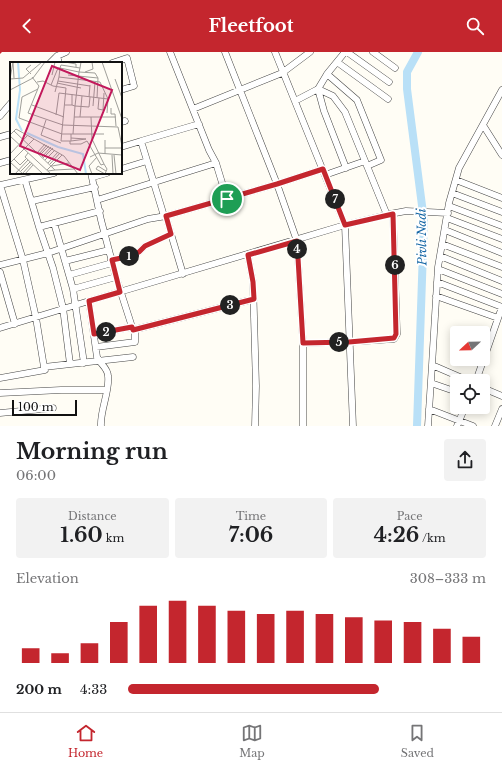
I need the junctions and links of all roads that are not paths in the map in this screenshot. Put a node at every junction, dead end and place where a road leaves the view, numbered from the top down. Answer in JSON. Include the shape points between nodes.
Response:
{"nodes":[{"id":1,"x":66,"y":52,"type":"edge"},
{"id":2,"x":170,"y":52,"type":"edge"},
{"id":3,"x":225,"y":52,"type":"edge"},
{"id":4,"x":275,"y":52,"type":"edge"},
{"id":5,"x":310,"y":52,"type":"edge"},
{"id":6,"x":346,"y":52,"type":"edge"},
{"id":7,"x":373,"y":52,"type":"edge"},
{"id":8,"x":57,"y":56,"type":"junction"},
{"id":9,"x":51,"y":62,"type":"edge"},
{"id":10,"x":59,"y":62,"type":"edge"},
{"id":11,"x":115,"y":62,"type":"edge"},
{"id":12,"x":337,"y":62,"type":"junction"},
{"id":13,"x":395,"y":68,"type":"dead end"},
{"id":14,"x":282,"y":73,"type":"junction"},
{"id":15,"x":327,"y":74,"type":"junction"},
{"id":16,"x":389,"y":82,"type":"dead end"},
{"id":17,"x":318,"y":89,"type":"junction"},
{"id":18,"x":122,"y":90,"type":"edge"},
{"id":19,"x":241,"y":90,"type":"junction"},
{"id":20,"x":502,"y":90,"type":"edge"},
{"id":21,"x":388,"y":99,"type":"dead end"},
{"id":22,"x":295,"y":101,"type":"junction"},
{"id":23,"x":10,"y":105,"type":"edge"},
{"id":24,"x":192,"y":109,"type":"junction"},
{"id":25,"x":0,"y":116,"type":"edge"},
{"id":26,"x":199,"y":124,"type":"junction"},
{"id":27,"x":483,"y":125,"type":"junction"},
{"id":28,"x":10,"y":134,"type":"edge"},
{"id":29,"x":0,"y":137,"type":"edge"},
{"id":30,"x":141,"y":142,"type":"junction"},
{"id":31,"x":122,"y":147,"type":"edge"},
{"id":32,"x":502,"y":155,"type":"edge"},
{"id":33,"x":10,"y":160,"type":"edge"},
{"id":34,"x":147,"y":161,"type":"junction"},
{"id":35,"x":0,"y":163,"type":"edge"},
{"id":36,"x":216,"y":163,"type":"junction"},
{"id":37,"x":366,"y":164,"type":"junction"},
{"id":38,"x":346,"y":168,"type":"junction"},
{"id":39,"x":122,"y":169,"type":"edge"},
{"id":40,"x":323,"y":169,"type":"junction"},
{"id":41,"x":50,"y":174,"type":"edge"},
{"id":42,"x":92,"y":175,"type":"edge"},
{"id":43,"x":325,"y":175,"type":"junction"},
{"id":44,"x":25,"y":180,"type":"junction"},
{"id":45,"x":456,"y":180,"type":"junction"},
{"id":46,"x":154,"y":183,"type":"junction"},
{"id":47,"x":277,"y":184,"type":"junction"},
{"id":48,"x":0,"y":185,"type":"edge"},
{"id":49,"x":95,"y":187,"type":"junction"},
{"id":50,"x":452,"y":192,"type":"junction"},
{"id":51,"x":502,"y":198,"type":"edge"},
{"id":52,"x":227,"y":199,"type":"junction"},
{"id":53,"x":97,"y":200,"type":"junction"},
{"id":54,"x":32,"y":201,"type":"junction"},
{"id":55,"x":449,"y":206,"type":"junction"},
{"id":56,"x":100,"y":211,"type":"junction"},
{"id":57,"x":502,"y":212,"type":"edge"},
{"id":58,"x":390,"y":214,"type":"junction"},
{"id":59,"x":165,"y":216,"type":"junction"},
{"id":60,"x":447,"y":216,"type":"junction"},
{"id":61,"x":54,"y":223,"type":"junction"},
{"id":62,"x":345,"y":225,"type":"junction"},
{"id":63,"x":502,"y":226,"type":"edge"},
{"id":64,"x":39,"y":228,"type":"junction"},
{"id":65,"x":445,"y":230,"type":"junction"},
{"id":66,"x":171,"y":234,"type":"junction"},
{"id":67,"x":105,"y":235,"type":"junction"},
{"id":68,"x":502,"y":238,"type":"edge"},
{"id":69,"x":297,"y":241,"type":"junction"},
{"id":70,"x":442,"y":244,"type":"junction"},
{"id":71,"x":62,"y":249,"type":"junction"},
{"id":72,"x":109,"y":250,"type":"junction"},
{"id":73,"x":48,"y":253,"type":"junction"},
{"id":74,"x":502,"y":253,"type":"edge"},
{"id":75,"x":248,"y":255,"type":"junction"},
{"id":76,"x":440,"y":256,"type":"junction"},
{"id":77,"x":23,"y":260,"type":"junction"},
{"id":78,"x":66,"y":261,"type":"junction"},
{"id":79,"x":112,"y":261,"type":"junction"},
{"id":80,"x":0,"y":265,"type":"edge"},
{"id":81,"x":502,"y":267,"type":"edge"},
{"id":82,"x":438,"y":269,"type":"junction"},
{"id":83,"x":0,"y":272,"type":"edge"},
{"id":84,"x":183,"y":274,"type":"junction"},
{"id":85,"x":69,"y":275,"type":"junction"},
{"id":86,"x":116,"y":277,"type":"junction"},
{"id":87,"x":502,"y":280,"type":"edge"},
{"id":88,"x":437,"y":282,"type":"junction"},
{"id":89,"x":73,"y":289,"type":"junction"},
{"id":90,"x":120,"y":292,"type":"junction"},
{"id":91,"x":502,"y":294,"type":"edge"},
{"id":92,"x":436,"y":296,"type":"junction"},
{"id":93,"x":254,"y":299,"type":"junction"},
{"id":94,"x":89,"y":301,"type":"junction"},
{"id":95,"x":76,"y":305,"type":"junction"},
{"id":96,"x":502,"y":307,"type":"edge"},
{"id":97,"x":62,"y":308,"type":"junction"},
{"id":98,"x":36,"y":318,"type":"junction"},
{"id":99,"x":498,"y":318,"type":"junction"},
{"id":100,"x":15,"y":324,"type":"junction"},
{"id":101,"x":0,"y":328,"type":"edge"},
{"id":102,"x":134,"y":328,"type":"junction"},
{"id":103,"x":94,"y":334,"type":"junction"},
{"id":104,"x":349,"y":342,"type":"junction"},
{"id":105,"x":303,"y":343,"type":"junction"},
{"id":106,"x":96,"y":347,"type":"junction"},
{"id":107,"x":133,"y":357,"type":"dead end"},
{"id":108,"x":98,"y":360,"type":"junction"},
{"id":109,"x":84,"y":363,"type":"junction"},
{"id":110,"x":70,"y":364,"type":"junction"},
{"id":111,"x":432,"y":365,"type":"junction"},
{"id":112,"x":44,"y":367,"type":"junction"},
{"id":113,"x":453,"y":374,"type":"edge"},
{"id":114,"x":478,"y":374,"type":"edge"},
{"id":115,"x":0,"y":378,"type":"edge"},
{"id":116,"x":431,"y":383,"type":"junction"},
{"id":117,"x":106,"y":390,"type":"junction"},
{"id":118,"x":450,"y":390,"type":"edge"},
{"id":119,"x":490,"y":391,"type":"edge"},
{"id":120,"x":0,"y":393,"type":"edge"},
{"id":121,"x":502,"y":396,"type":"edge"},
{"id":122,"x":53,"y":408,"type":"dead end"},
{"id":123,"x":430,"y":409,"type":"junction"},
{"id":124,"x":502,"y":409,"type":"edge"},
{"id":125,"x":0,"y":412,"type":"edge"},
{"id":126,"x":458,"y":423,"type":"edge"},
{"id":127,"x":101,"y":426,"type":"edge"},
{"id":128,"x":255,"y":426,"type":"edge"},
{"id":129,"x":304,"y":426,"type":"edge"},
{"id":130,"x":353,"y":426,"type":"edge"},
{"id":131,"x":428,"y":426,"type":"edge"},
{"id":132,"x":473,"y":426,"type":"edge"},
{"id":133,"x":495,"y":426,"type":"edge"}],
"edges":[{"from":1,"to":8,"type":"street"},
{"from":2,"to":24,"type":"street"},
{"from":3,"to":19,"type":"street"},
{"from":4,"to":14,"type":"street"},
{"from":5,"to":14,"type":"street"},
{"from":6,"to":12,"type":"street"},
{"from":6,"to":16,"type":"street"},
{"from":7,"to":13,"type":"street"},
{"from":8,"to":9,"type":"street"},
{"from":8,"to":10,"type":"street"},
{"from":11,"to":18,"type":"street","via":[[127,58],[134,86]]},
{"from":12,"to":15,"type":"street"},
{"from":12,"to":21,"type":"street"},
{"from":14,"to":19,"type":"street"},
{"from":14,"to":22,"type":"street"},
{"from":15,"to":17,"type":"street"},
{"from":15,"to":37,"type":"street","via":[[357,100],[381,160]]},
{"from":17,"to":22,"type":"street"},
{"from":17,"to":37,"type":"street","via":[[333,96],[345,112]]},
{"from":17,"to":38,"type":"street"},
{"from":19,"to":24,"type":"street"},
{"from":19,"to":47,"type":"street"},
{"from":20,"to":27,"type":"street"},
{"from":22,"to":40,"type":"street"},
{"from":23,"to":25,"type":"street"},
{"from":24,"to":26,"type":"street"},
{"from":26,"to":30,"type":"street"},
{"from":26,"to":36,"type":"street"},
{"from":27,"to":32,"type":"street"},
{"from":27,"to":45,"type":"street","via":[[459,168]]},
{"from":28,"to":29,"type":"street"},
{"from":30,"to":31,"type":"street"},
{"from":30,"to":34,"type":"street"},
{"from":33,"to":35,"type":"street"},
{"from":34,"to":39,"type":"street"},
{"from":34,"to":46,"type":"street"},
{"from":36,"to":46,"type":"street"},
{"from":36,"to":52,"type":"street"},
{"from":37,"to":38,"type":"street"},
{"from":37,"to":58,"type":"street"},
{"from":38,"to":43,"type":"street"},
{"from":40,"to":43,"type":"street"},
{"from":40,"to":47,"type":"street"},
{"from":41,"to":44,"type":"street"},
{"from":42,"to":49,"type":"street"},
{"from":43,"to":62,"type":"street"},
{"from":44,"to":48,"type":"street"},
{"from":44,"to":54,"type":"street"},
{"from":45,"to":50,"type":"street"},
{"from":45,"to":51,"type":"street"},
{"from":46,"to":53,"type":"street"},
{"from":46,"to":59,"type":"street"},
{"from":47,"to":52,"type":"street"},
{"from":47,"to":69,"type":"street"},
{"from":48,"to":77,"type":"street"},
{"from":49,"to":53,"type":"street"},
{"from":49,"to":54,"type":"street"},
{"from":50,"to":55,"type":"street"},
{"from":50,"to":57,"type":"street"},
{"from":52,"to":59,"type":"street"},
{"from":53,"to":56,"type":"street"},
{"from":54,"to":64,"type":"street"},
{"from":55,"to":60,"type":"street"},
{"from":55,"to":63,"type":"street"},
{"from":56,"to":61,"type":"street"},
{"from":56,"to":67,"type":"street"},
{"from":58,"to":60,"type":"street","via":[[406,211],[433,212]]},
{"from":58,"to":62,"type":"street"},
{"from":58,"to":104,"type":"street","via":[[396,334],[394,338]]},
{"from":59,"to":66,"type":"street"},
{"from":59,"to":67,"type":"street","via":[[148,219]]},
{"from":60,"to":65,"type":"street"},
{"from":60,"to":68,"type":"street"},
{"from":61,"to":64,"type":"street"},
{"from":61,"to":71,"type":"street"},
{"from":62,"to":69,"type":"street"},
{"from":62,"to":104,"type":"street"},
{"from":64,"to":73,"type":"street"},
{"from":65,"to":70,"type":"street"},
{"from":65,"to":74,"type":"street"},
{"from":66,"to":79,"type":"street","via":[[145,246],[139,252]]},
{"from":66,"to":84,"type":"street"},
{"from":67,"to":71,"type":"street"},
{"from":67,"to":72,"type":"street"},
{"from":69,"to":75,"type":"street"},
{"from":69,"to":105,"type":"street"},
{"from":70,"to":76,"type":"street"},
{"from":70,"to":81,"type":"street"},
{"from":71,"to":73,"type":"street"},
{"from":71,"to":78,"type":"street"},
{"from":72,"to":78,"type":"street"},
{"from":72,"to":79,"type":"street"},
{"from":73,"to":77,"type":"street"},
{"from":73,"to":97,"type":"street"},
{"from":75,"to":84,"type":"street"},
{"from":75,"to":93,"type":"street"},
{"from":76,"to":82,"type":"street"},
{"from":76,"to":87,"type":"street"},
{"from":77,"to":80,"type":"street"},
{"from":77,"to":98,"type":"street"},
{"from":78,"to":85,"type":"street"},
{"from":79,"to":85,"type":"street"},
{"from":79,"to":86,"type":"street"},
{"from":82,"to":88,"type":"street"},
{"from":82,"to":91,"type":"street"},
{"from":83,"to":100,"type":"street"},
{"from":84,"to":90,"type":"street"},
{"from":85,"to":89,"type":"street"},
{"from":86,"to":89,"type":"street"},
{"from":86,"to":90,"type":"street"},
{"from":88,"to":92,"type":"street"},
{"from":88,"to":96,"type":"street"},
{"from":89,"to":95,"type":"street"},
{"from":90,"to":94,"type":"street"},
{"from":90,"to":102,"type":"street"},
{"from":92,"to":99,"type":"street"},
{"from":92,"to":111,"type":"street"},
{"from":93,"to":102,"type":"street"},
{"from":93,"to":128,"type":"street"},
{"from":94,"to":95,"type":"street"},
{"from":94,"to":103,"type":"street"},
{"from":95,"to":97,"type":"street"},
{"from":95,"to":109,"type":"street"},
{"from":96,"to":99,"type":"street"},
{"from":97,"to":98,"type":"street"},
{"from":97,"to":110,"type":"street"},
{"from":98,"to":100,"type":"street"},
{"from":98,"to":112,"type":"street"},
{"from":99,"to":114,"type":"street"},
{"from":100,"to":101,"type":"street"},
{"from":102,"to":103,"type":"street"},
{"from":102,"to":106,"type":"street","via":[[135,342]]},
{"from":103,"to":106,"type":"street"},
{"from":104,"to":105,"type":"street"},
{"from":104,"to":130,"type":"street"},
{"from":105,"to":129,"type":"street"},
{"from":106,"to":108,"type":"street"},
{"from":107,"to":108,"type":"street"},
{"from":108,"to":109,"type":"street"},
{"from":108,"to":117,"type":"street","via":[[108,375]]},
{"from":109,"to":110,"type":"street"},
{"from":110,"to":112,"type":"street"},
{"from":111,"to":113,"type":"street"},
{"from":111,"to":116,"type":"street"},
{"from":112,"to":115,"type":"street","via":[[45,370]]},
{"from":116,"to":118,"type":"street"},
{"from":116,"to":123,"type":"street"},
{"from":117,"to":120,"type":"street"},
{"from":117,"to":127,"type":"street"},
{"from":119,"to":121,"type":"street"},
{"from":122,"to":125,"type":"street"},
{"from":123,"to":126,"type":"street"},
{"from":123,"to":131,"type":"street"},
{"from":124,"to":133,"type":"street"},
{"from":126,"to":132,"type":"street"}]}
